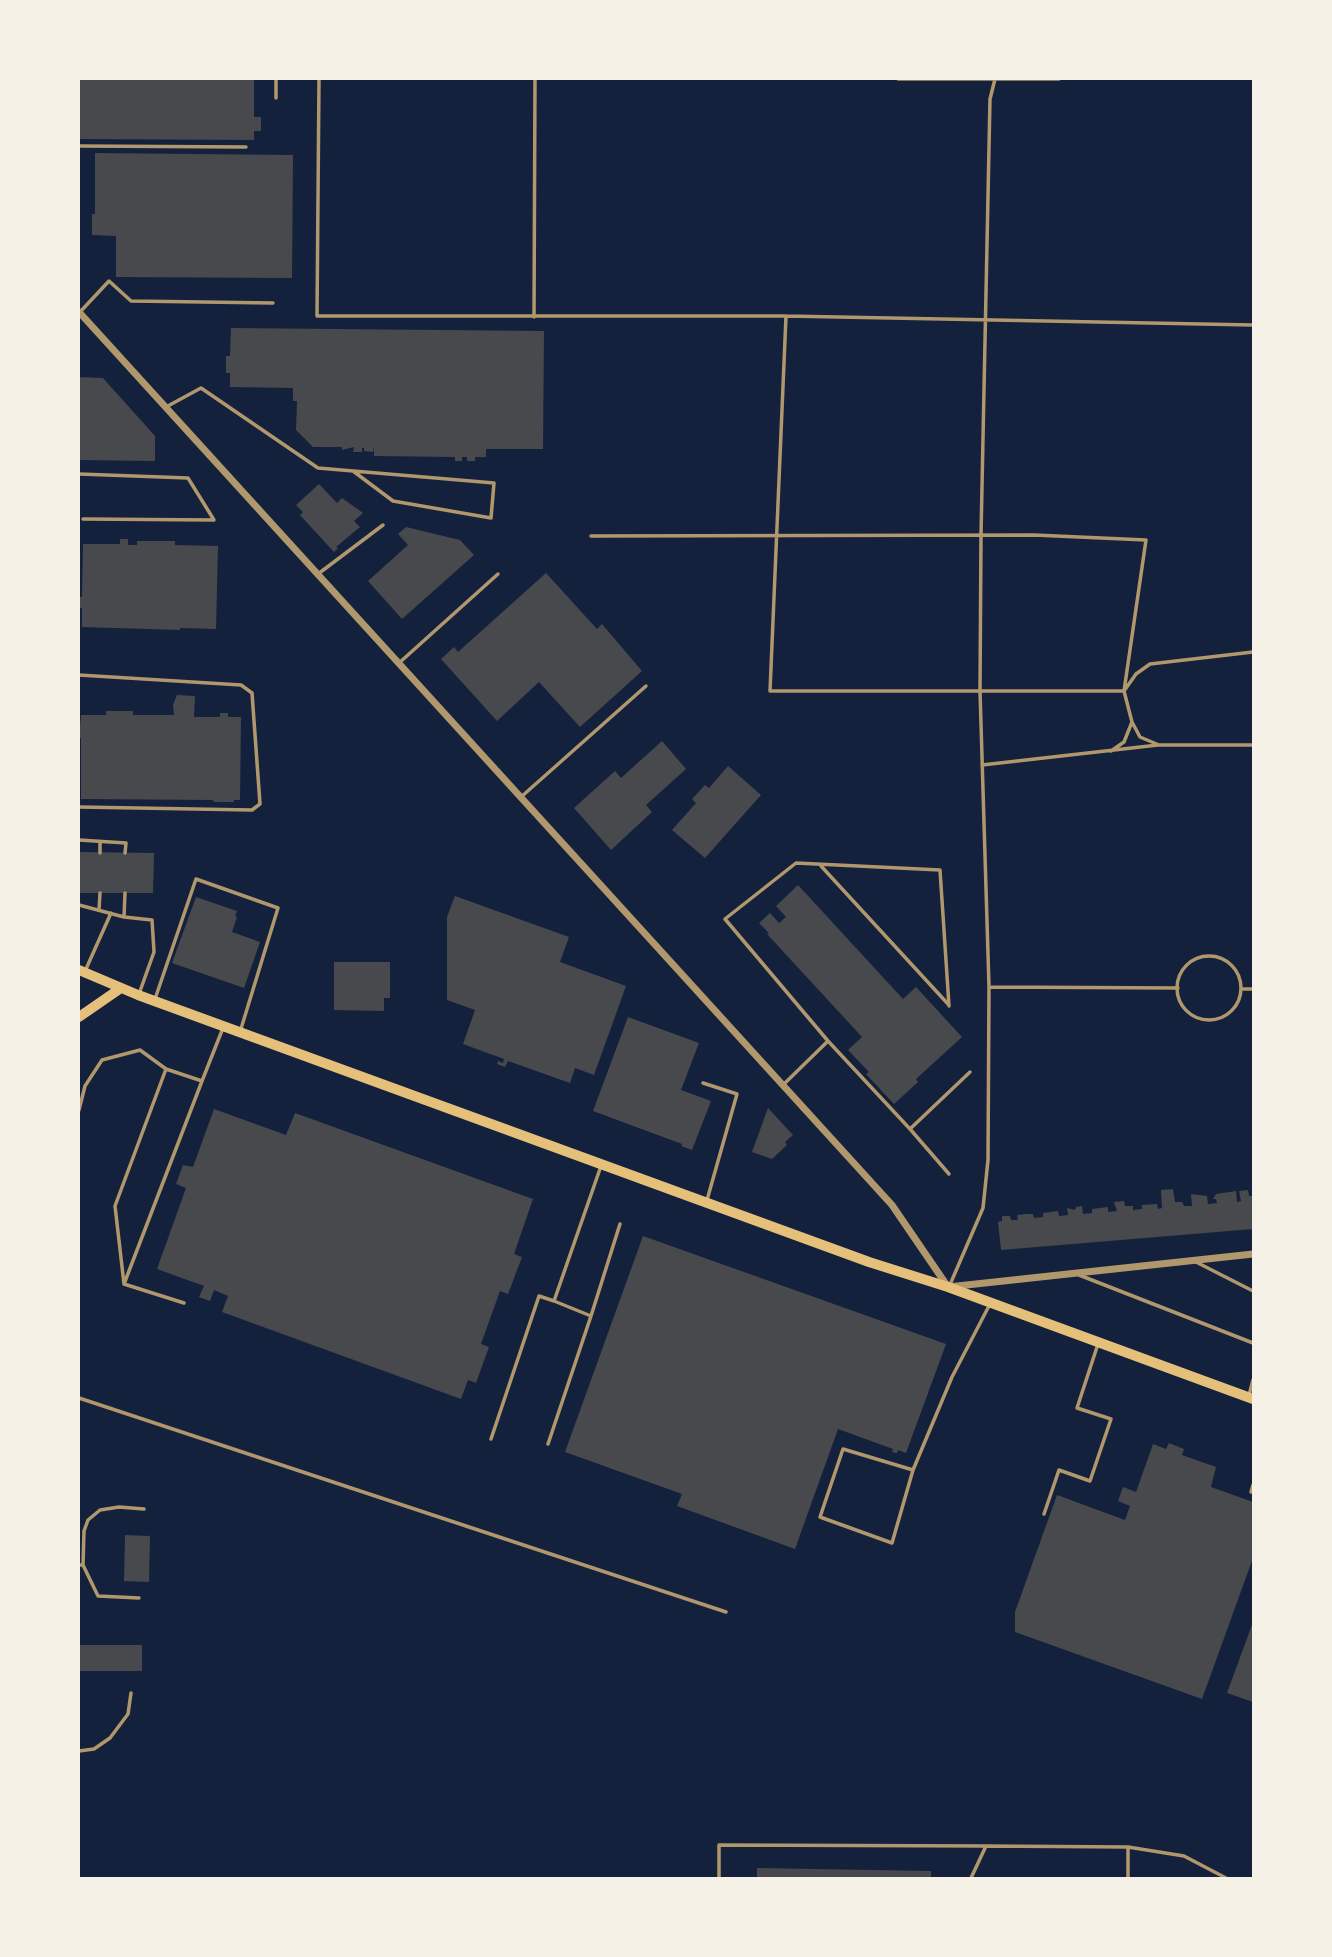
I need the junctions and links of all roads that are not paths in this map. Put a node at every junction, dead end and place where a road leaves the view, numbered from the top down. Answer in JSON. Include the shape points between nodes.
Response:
{"nodes":[{"id":1,"x":276,"y":79,"type":"edge"},
{"id":2,"x":319,"y":79,"type":"edge"},
{"id":3,"x":535,"y":79,"type":"edge"},
{"id":4,"x":898,"y":79,"type":"edge"},
{"id":5,"x":994,"y":79,"type":"edge"},
{"id":6,"x":1059,"y":79,"type":"edge"},
{"id":7,"x":276,"y":98,"type":"dead end"},
{"id":8,"x":79,"y":146,"type":"edge"},
{"id":9,"x":246,"y":147,"type":"dead end"},
{"id":10,"x":273,"y":303,"type":"dead end"},
{"id":11,"x":79,"y":312,"type":"edge"},
{"id":12,"x":786,"y":316,"type":"junction"},
{"id":13,"x":534,"y":317,"type":"junction"},
{"id":14,"x":985,"y":321,"type":"junction"},
{"id":15,"x":1253,"y":325,"type":"edge"},
{"id":16,"x":166,"y":407,"type":"junction"},
{"id":17,"x":353,"y":471,"type":"junction"},
{"id":18,"x":79,"y":474,"type":"edge"},
{"id":19,"x":82,"y":519,"type":"dead end"},
{"id":20,"x":383,"y":525,"type":"dead end"},
{"id":21,"x":778,"y":534,"type":"junction"},
{"id":22,"x":981,"y":535,"type":"junction"},
{"id":23,"x":591,"y":536,"type":"dead end"},
{"id":24,"x":318,"y":574,"type":"junction"},
{"id":25,"x":498,"y":574,"type":"dead end"},
{"id":26,"x":1253,"y":652,"type":"edge"},
{"id":27,"x":399,"y":663,"type":"junction"},
{"id":28,"x":79,"y":675,"type":"edge"},
{"id":29,"x":646,"y":686,"type":"dead end"},
{"id":30,"x":980,"y":691,"type":"junction"},
{"id":31,"x":1124,"y":691,"type":"junction"},
{"id":32,"x":1132,"y":722,"type":"junction"},
{"id":33,"x":1159,"y":745,"type":"junction"},
{"id":34,"x":1253,"y":745,"type":"edge"},
{"id":35,"x":1111,"y":751,"type":"junction"},
{"id":36,"x":982,"y":765,"type":"junction"},
{"id":37,"x":521,"y":797,"type":"junction"},
{"id":38,"x":79,"y":807,"type":"edge"},
{"id":39,"x":79,"y":840,"type":"edge"},
{"id":40,"x":100,"y":842,"type":"junction"},
{"id":41,"x":100,"y":853,"type":"dead end"},
{"id":42,"x":125,"y":853,"type":"dead end"},
{"id":43,"x":820,"y":864,"type":"junction"},
{"id":44,"x":100,"y":893,"type":"dead end"},
{"id":45,"x":125,"y":893,"type":"dead end"},
{"id":46,"x":79,"y":905,"type":"edge"},
{"id":47,"x":99,"y":910,"type":"junction"},
{"id":48,"x":111,"y":914,"type":"junction"},
{"id":49,"x":124,"y":917,"type":"junction"},
{"id":50,"x":82,"y":971,"type":"edge"},
{"id":51,"x":989,"y":987,"type":"junction"},
{"id":52,"x":121,"y":988,"type":"junction"},
{"id":53,"x":1178,"y":988,"type":"junction"},
{"id":54,"x":1241,"y":989,"type":"junction"},
{"id":55,"x":1253,"y":989,"type":"edge"},
{"id":56,"x":138,"y":995,"type":"junction"},
{"id":57,"x":154,"y":1001,"type":"junction"},
{"id":58,"x":79,"y":1017,"type":"edge"},
{"id":59,"x":223,"y":1026,"type":"junction"},
{"id":60,"x":240,"y":1032,"type":"junction"},
{"id":61,"x":828,"y":1041,"type":"junction"},
{"id":62,"x":166,"y":1069,"type":"junction"},
{"id":63,"x":970,"y":1072,"type":"dead end"},
{"id":64,"x":202,"y":1081,"type":"junction"},
{"id":65,"x":703,"y":1083,"type":"dead end"},
{"id":66,"x":783,"y":1085,"type":"junction"},
{"id":67,"x":79,"y":1110,"type":"edge"},
{"id":68,"x":910,"y":1129,"type":"junction"},
{"id":69,"x":601,"y":1164,"type":"junction"},
{"id":70,"x":948,"y":1174,"type":"dead end"},
{"id":71,"x":706,"y":1202,"type":"junction"},
{"id":72,"x":620,"y":1224,"type":"dead end"},
{"id":73,"x":1253,"y":1254,"type":"edge"},
{"id":74,"x":1194,"y":1261,"type":"junction"},
{"id":75,"x":1075,"y":1273,"type":"junction"},
{"id":76,"x":124,"y":1284,"type":"junction"},
{"id":77,"x":948,"y":1287,"type":"junction"},
{"id":78,"x":1253,"y":1291,"type":"edge"},
{"id":79,"x":554,"y":1301,"type":"junction"},
{"id":80,"x":991,"y":1302,"type":"junction"},
{"id":81,"x":184,"y":1303,"type":"dead end"},
{"id":82,"x":591,"y":1316,"type":"junction"},
{"id":83,"x":1099,"y":1342,"type":"junction"},
{"id":84,"x":1253,"y":1343,"type":"edge"},
{"id":85,"x":1253,"y":1380,"type":"edge"},
{"id":86,"x":79,"y":1398,"type":"edge"},
{"id":87,"x":1251,"y":1398,"type":"edge"},
{"id":88,"x":491,"y":1439,"type":"dead end"},
{"id":89,"x":548,"y":1444,"type":"dead end"},
{"id":90,"x":913,"y":1471,"type":"junction"},
{"id":91,"x":1253,"y":1485,"type":"edge"},
{"id":92,"x":1251,"y":1492,"type":"dead end"},
{"id":93,"x":144,"y":1509,"type":"dead end"},
{"id":94,"x":1044,"y":1514,"type":"dead end"},
{"id":95,"x":81,"y":1565,"type":"edge"},
{"id":96,"x":139,"y":1598,"type":"dead end"},
{"id":97,"x":726,"y":1612,"type":"dead end"},
{"id":98,"x":131,"y":1693,"type":"dead end"},
{"id":99,"x":79,"y":1751,"type":"edge"},
{"id":100,"x":986,"y":1846,"type":"junction"},
{"id":101,"x":1128,"y":1847,"type":"junction"},
{"id":102,"x":719,"y":1878,"type":"edge"},
{"id":103,"x":971,"y":1878,"type":"edge"},
{"id":104,"x":1128,"y":1878,"type":"edge"},
{"id":105,"x":1226,"y":1878,"type":"edge"}],
"edges":[{"from":1,"to":7,"type":"lane"},
{"from":2,"to":13,"type":"lane","via":[[317,316]]},
{"from":3,"to":13,"type":"lane"},
{"from":4,"to":5,"type":"lane"},
{"from":5,"to":6,"type":"lane"},
{"from":5,"to":14,"type":"lane"},
{"from":8,"to":9,"type":"lane"},
{"from":10,"to":11,"type":"lane","via":[[131,301],[109,281]]},
{"from":11,"to":16,"type":"street"},
{"from":12,"to":13,"type":"lane"},
{"from":12,"to":14,"type":"lane"},
{"from":12,"to":21,"type":"lane"},
{"from":14,"to":15,"type":"lane"},
{"from":14,"to":22,"type":"lane"},
{"from":16,"to":17,"type":"lane","via":[[201,388],[317,468]]},
{"from":16,"to":24,"type":"street"},
{"from":17,"to":17,"type":"lane","via":[[494,483],[491,518],[393,501]]},
{"from":18,"to":19,"type":"lane","via":[[188,478],[214,520]]},
{"from":20,"to":24,"type":"lane"},
{"from":21,"to":22,"type":"lane"},
{"from":21,"to":23,"type":"lane"},
{"from":21,"to":30,"type":"lane","via":[[770,691]]},
{"from":22,"to":30,"type":"lane"},
{"from":22,"to":31,"type":"lane","via":[[1146,540]]},
{"from":24,"to":27,"type":"street"},
{"from":25,"to":27,"type":"lane"},
{"from":26,"to":31,"type":"lane","via":[[1150,664]]},
{"from":27,"to":37,"type":"street"},
{"from":28,"to":38,"type":"lane","via":[[241,685],[251,693],[260,804],[252,810]]},
{"from":29,"to":37,"type":"lane"},
{"from":30,"to":31,"type":"lane"},
{"from":30,"to":36,"type":"lane"},
{"from":31,"to":32,"type":"lane"},
{"from":32,"to":33,"type":"lane","via":[[1140,737]]},
{"from":32,"to":35,"type":"lane","via":[[1124,742]]},
{"from":33,"to":34,"type":"lane"},
{"from":33,"to":35,"type":"lane"},
{"from":35,"to":36,"type":"lane"},
{"from":36,"to":51,"type":"lane"},
{"from":37,"to":66,"type":"street"},
{"from":39,"to":40,"type":"lane"},
{"from":40,"to":41,"type":"lane"},
{"from":40,"to":42,"type":"lane","via":[[126,843]]},
{"from":43,"to":43,"type":"lane","via":[[940,870],[949,1006],[848,895]]},
{"from":43,"to":61,"type":"lane","via":[[796,863],[725,919]]},
{"from":44,"to":47,"type":"lane"},
{"from":45,"to":49,"type":"lane"},
{"from":46,"to":47,"type":"lane"},
{"from":47,"to":48,"type":"lane"},
{"from":48,"to":49,"type":"lane"},
{"from":48,"to":50,"type":"lane"},
{"from":49,"to":56,"type":"lane","via":[[152,920],[154,951]]},
{"from":50,"to":52,"type":"main road"},
{"from":51,"to":53,"type":"lane"},
{"from":51,"to":77,"type":"lane","via":[[988,1160],[983,1208]]},
{"from":52,"to":56,"type":"main road"},
{"from":52,"to":58,"type":"main road"},
{"from":53,"to":54,"type":"lane","via":[[1183,1007],[1209,1021],[1228,1015],[1240,999]]},
{"from":53,"to":54,"type":"lane","via":[[1185,967],[1194,960],[1216,957],[1234,968]]},
{"from":54,"to":55,"type":"lane"},
{"from":56,"to":57,"type":"main road"},
{"from":57,"to":59,"type":"main road"},
{"from":57,"to":60,"type":"lane","via":[[196,879],[278,908]]},
{"from":59,"to":60,"type":"main road"},
{"from":59,"to":64,"type":"lane"},
{"from":60,"to":69,"type":"main road"},
{"from":61,"to":66,"type":"lane"},
{"from":61,"to":68,"type":"lane"},
{"from":62,"to":64,"type":"lane"},
{"from":62,"to":67,"type":"lane","via":[[140,1050],[102,1060],[85,1086]]},
{"from":62,"to":76,"type":"lane","via":[[115,1206]]},
{"from":63,"to":68,"type":"lane"},
{"from":64,"to":76,"type":"lane"},
{"from":65,"to":71,"type":"lane","via":[[737,1094]]},
{"from":66,"to":77,"type":"street","via":[[892,1205]]},
{"from":68,"to":70,"type":"lane"},
{"from":69,"to":71,"type":"main road"},
{"from":69,"to":79,"type":"lane"},
{"from":71,"to":77,"type":"main road"},
{"from":72,"to":82,"type":"lane"},
{"from":73,"to":74,"type":"street"},
{"from":74,"to":75,"type":"street"},
{"from":74,"to":78,"type":"lane"},
{"from":75,"to":77,"type":"street"},
{"from":75,"to":84,"type":"lane"},
{"from":76,"to":81,"type":"lane"},
{"from":77,"to":80,"type":"main road"},
{"from":79,"to":82,"type":"lane"},
{"from":79,"to":88,"type":"lane","via":[[539,1296]]},
{"from":80,"to":83,"type":"main road"},
{"from":80,"to":90,"type":"lane","via":[[952,1377]]},
{"from":82,"to":89,"type":"lane"},
{"from":83,"to":87,"type":"main road"},
{"from":83,"to":94,"type":"lane","via":[[1077,1408],[1111,1419],[1090,1481],[1059,1470]]},
{"from":85,"to":87,"type":"lane"},
{"from":86,"to":97,"type":"lane"},
{"from":90,"to":90,"type":"lane","via":[[843,1449],[820,1517],[892,1543]]},
{"from":91,"to":92,"type":"lane"},
{"from":93,"to":95,"type":"lane","via":[[100,1510],[88,1520]]},
{"from":95,"to":96,"type":"lane","via":[[98,1596]]},
{"from":98,"to":99,"type":"lane","via":[[128,1714],[110,1738],[94,1749]]},
{"from":100,"to":101,"type":"lane"},
{"from":100,"to":102,"type":"lane","via":[[719,1845]]},
{"from":100,"to":103,"type":"lane"},
{"from":101,"to":104,"type":"lane"},
{"from":101,"to":105,"type":"lane","via":[[1184,1856]]}]}
